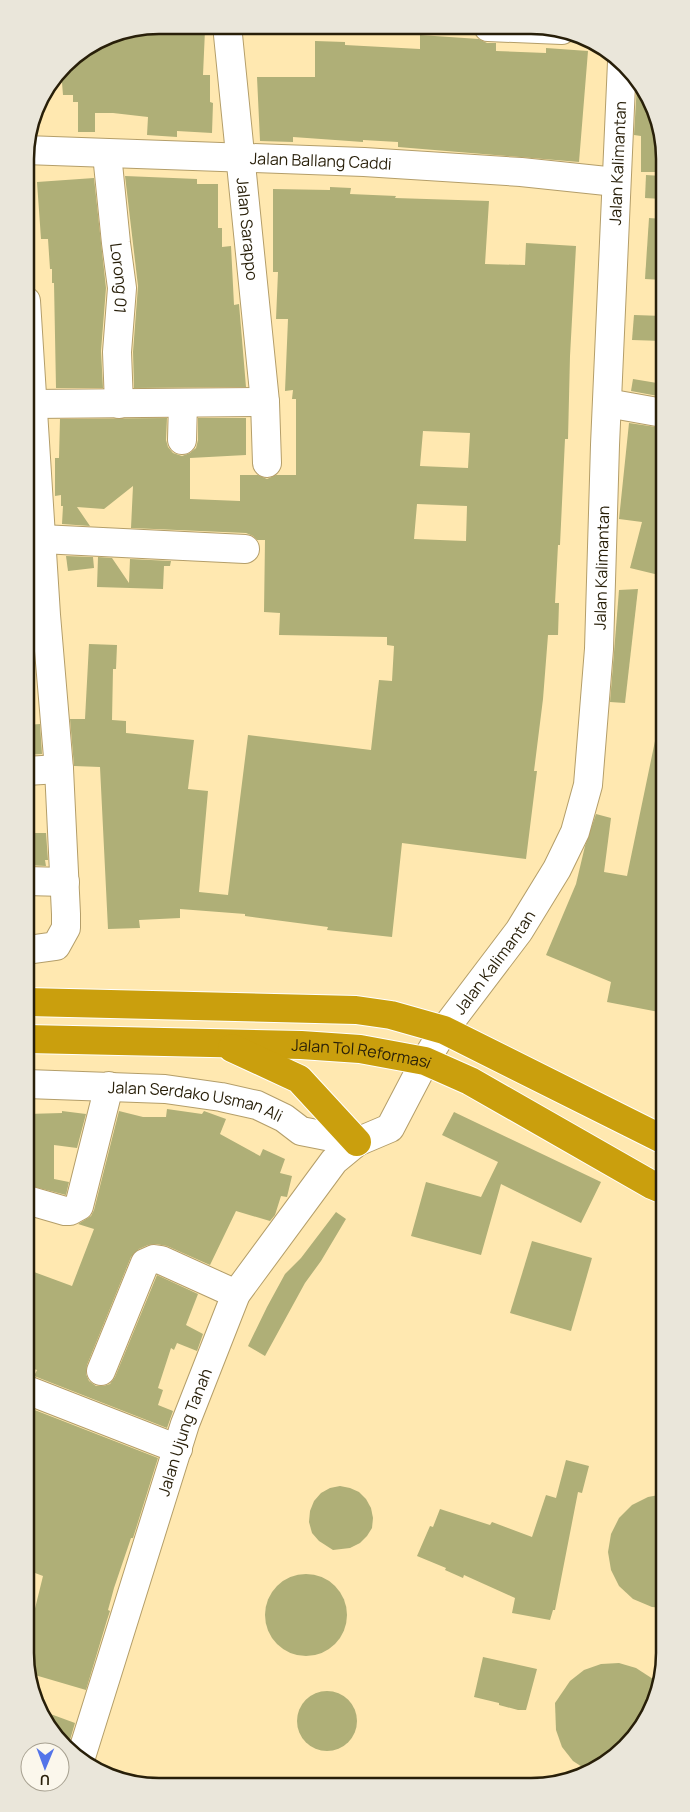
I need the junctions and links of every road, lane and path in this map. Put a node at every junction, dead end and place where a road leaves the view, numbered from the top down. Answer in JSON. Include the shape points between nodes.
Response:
{"nodes":[{"id":1,"x":228,"y":34,"type":"edge"},
{"id":2,"x":622,"y":72,"type":"edge"},
{"id":3,"x":34,"y":150,"type":"edge"},
{"id":4,"x":107,"y":154,"type":"junction"},
{"id":5,"x":240,"y":157,"type":"junction"},
{"id":6,"x":616,"y":182,"type":"junction"},
{"id":7,"x":34,"y":388,"type":"edge"},
{"id":8,"x":265,"y":402,"type":"junction"},
{"id":9,"x":183,"y":403,"type":"junction"},
{"id":10,"x":607,"y":403,"type":"junction"},
{"id":11,"x":119,"y":404,"type":"junction"},
{"id":12,"x":656,"y":412,"type":"edge"},
{"id":13,"x":182,"y":440,"type":"dead end"},
{"id":14,"x":34,"y":450,"type":"edge"},
{"id":15,"x":267,"y":463,"type":"dead end"},
{"id":16,"x":41,"y":539,"type":"junction"},
{"id":17,"x":245,"y":549,"type":"dead end"},
{"id":18,"x":38,"y":663,"type":"edge"},
{"id":19,"x":58,"y":770,"type":"junction"},
{"id":20,"x":34,"y":771,"type":"edge"},
{"id":21,"x":34,"y":882,"type":"edge"},
{"id":22,"x":65,"y":882,"type":"junction"},
{"id":23,"x":34,"y":949,"type":"edge"},
{"id":24,"x":34,"y":1002,"type":"edge"},
{"id":25,"x":444,"y":1030,"type":"junction"},
{"id":26,"x":34,"y":1040,"type":"edge"},
{"id":27,"x":221,"y":1043,"type":"junction"},
{"id":28,"x":425,"y":1061,"type":"junction"},
{"id":29,"x":34,"y":1084,"type":"edge"},
{"id":30,"x":109,"y":1086,"type":"junction"},
{"id":31,"x":656,"y":1136,"type":"edge"},
{"id":32,"x":356,"y":1142,"type":"junction"},
{"id":33,"x":656,"y":1187,"type":"edge"},
{"id":34,"x":34,"y":1202,"type":"edge"},
{"id":35,"x":236,"y":1294,"type":"junction"},
{"id":36,"x":102,"y":1371,"type":"dead end"},
{"id":37,"x":34,"y":1393,"type":"edge"},
{"id":38,"x":178,"y":1449,"type":"junction"},
{"id":39,"x":82,"y":1753,"type":"edge"}],
"edges":[{"from":1,"to":5,"type":"street","name":"Jalan Sarappo"},
{"from":2,"to":6,"type":"street","name":"Jalan Kalimantan"},
{"from":3,"to":4,"type":"street","name":"Jalan Ballang Caddi"},
{"from":4,"to":5,"type":"street","name":"Jalan Ballang Caddi"},
{"from":4,"to":11,"type":"street","name":"Lorong 01","via":[[122,288],[117,352]]},
{"from":5,"to":6,"type":"street","name":"Jalan Ballang Caddi","via":[[520,172]]},
{"from":5,"to":8,"type":"street","name":"Jalan Sarappo"},
{"from":6,"to":10,"type":"street","name":"Jalan Kalimantan"},
{"from":7,"to":11,"type":"street"},
{"from":8,"to":9,"type":"street"},
{"from":8,"to":15,"type":"street","name":"Jalan Sarappo"},
{"from":9,"to":11,"type":"street"},
{"from":9,"to":13,"type":"street"},
{"from":10,"to":12,"type":"street"},
{"from":10,"to":25,"type":"street","name":"Jalan Kalimantan","via":[[599,649],[588,785],[575,832],[557,869],[519,931]]},
{"from":14,"to":16,"type":"street"},
{"from":16,"to":17,"type":"street"},
{"from":16,"to":18,"type":"street"},
{"from":18,"to":19,"type":"street"},
{"from":19,"to":20,"type":"street"},
{"from":19,"to":22,"type":"street"},
{"from":21,"to":22,"type":"street"},
{"from":22,"to":23,"type":"street","via":[[66,928],[56,946]]},
{"from":24,"to":25,"type":"highway","via":[[356,1010],[391,1015]]},
{"from":25,"to":28,"type":"street","name":"Jalan Kalimantan"},
{"from":25,"to":31,"type":"highway"},
{"from":26,"to":27,"type":"highway","name":"Jalan Tol Reformasi"},
{"from":27,"to":28,"type":"highway","name":"Jalan Tol Reformasi","via":[[360,1049]]},
{"from":27,"to":32,"type":"highway","via":[[299,1079]]},
{"from":28,"to":32,"type":"street","name":"Jalan Ujung Tanah","via":[[390,1128]]},
{"from":28,"to":33,"type":"highway","name":"Jalan Tol Reformasi","via":[[470,1081]]},
{"from":29,"to":30,"type":"street","name":"Jalan Serdako Usman Ali"},
{"from":30,"to":32,"type":"street","name":"Jalan Serdako Usman Ali","via":[[165,1089],[257,1105],[284,1118],[301,1131]]},
{"from":30,"to":34,"type":"street","via":[[79,1206],[65,1211]]},
{"from":32,"to":35,"type":"street","name":"Jalan Ujung Tanah","via":[[334,1161]]},
{"from":35,"to":36,"type":"street","via":[[160,1260],[145,1263]]},
{"from":35,"to":38,"type":"street","name":"Jalan Ujung Tanah"},
{"from":37,"to":38,"type":"street"},
{"from":38,"to":39,"type":"street","name":"Jalan Ujung Tanah"}]}
